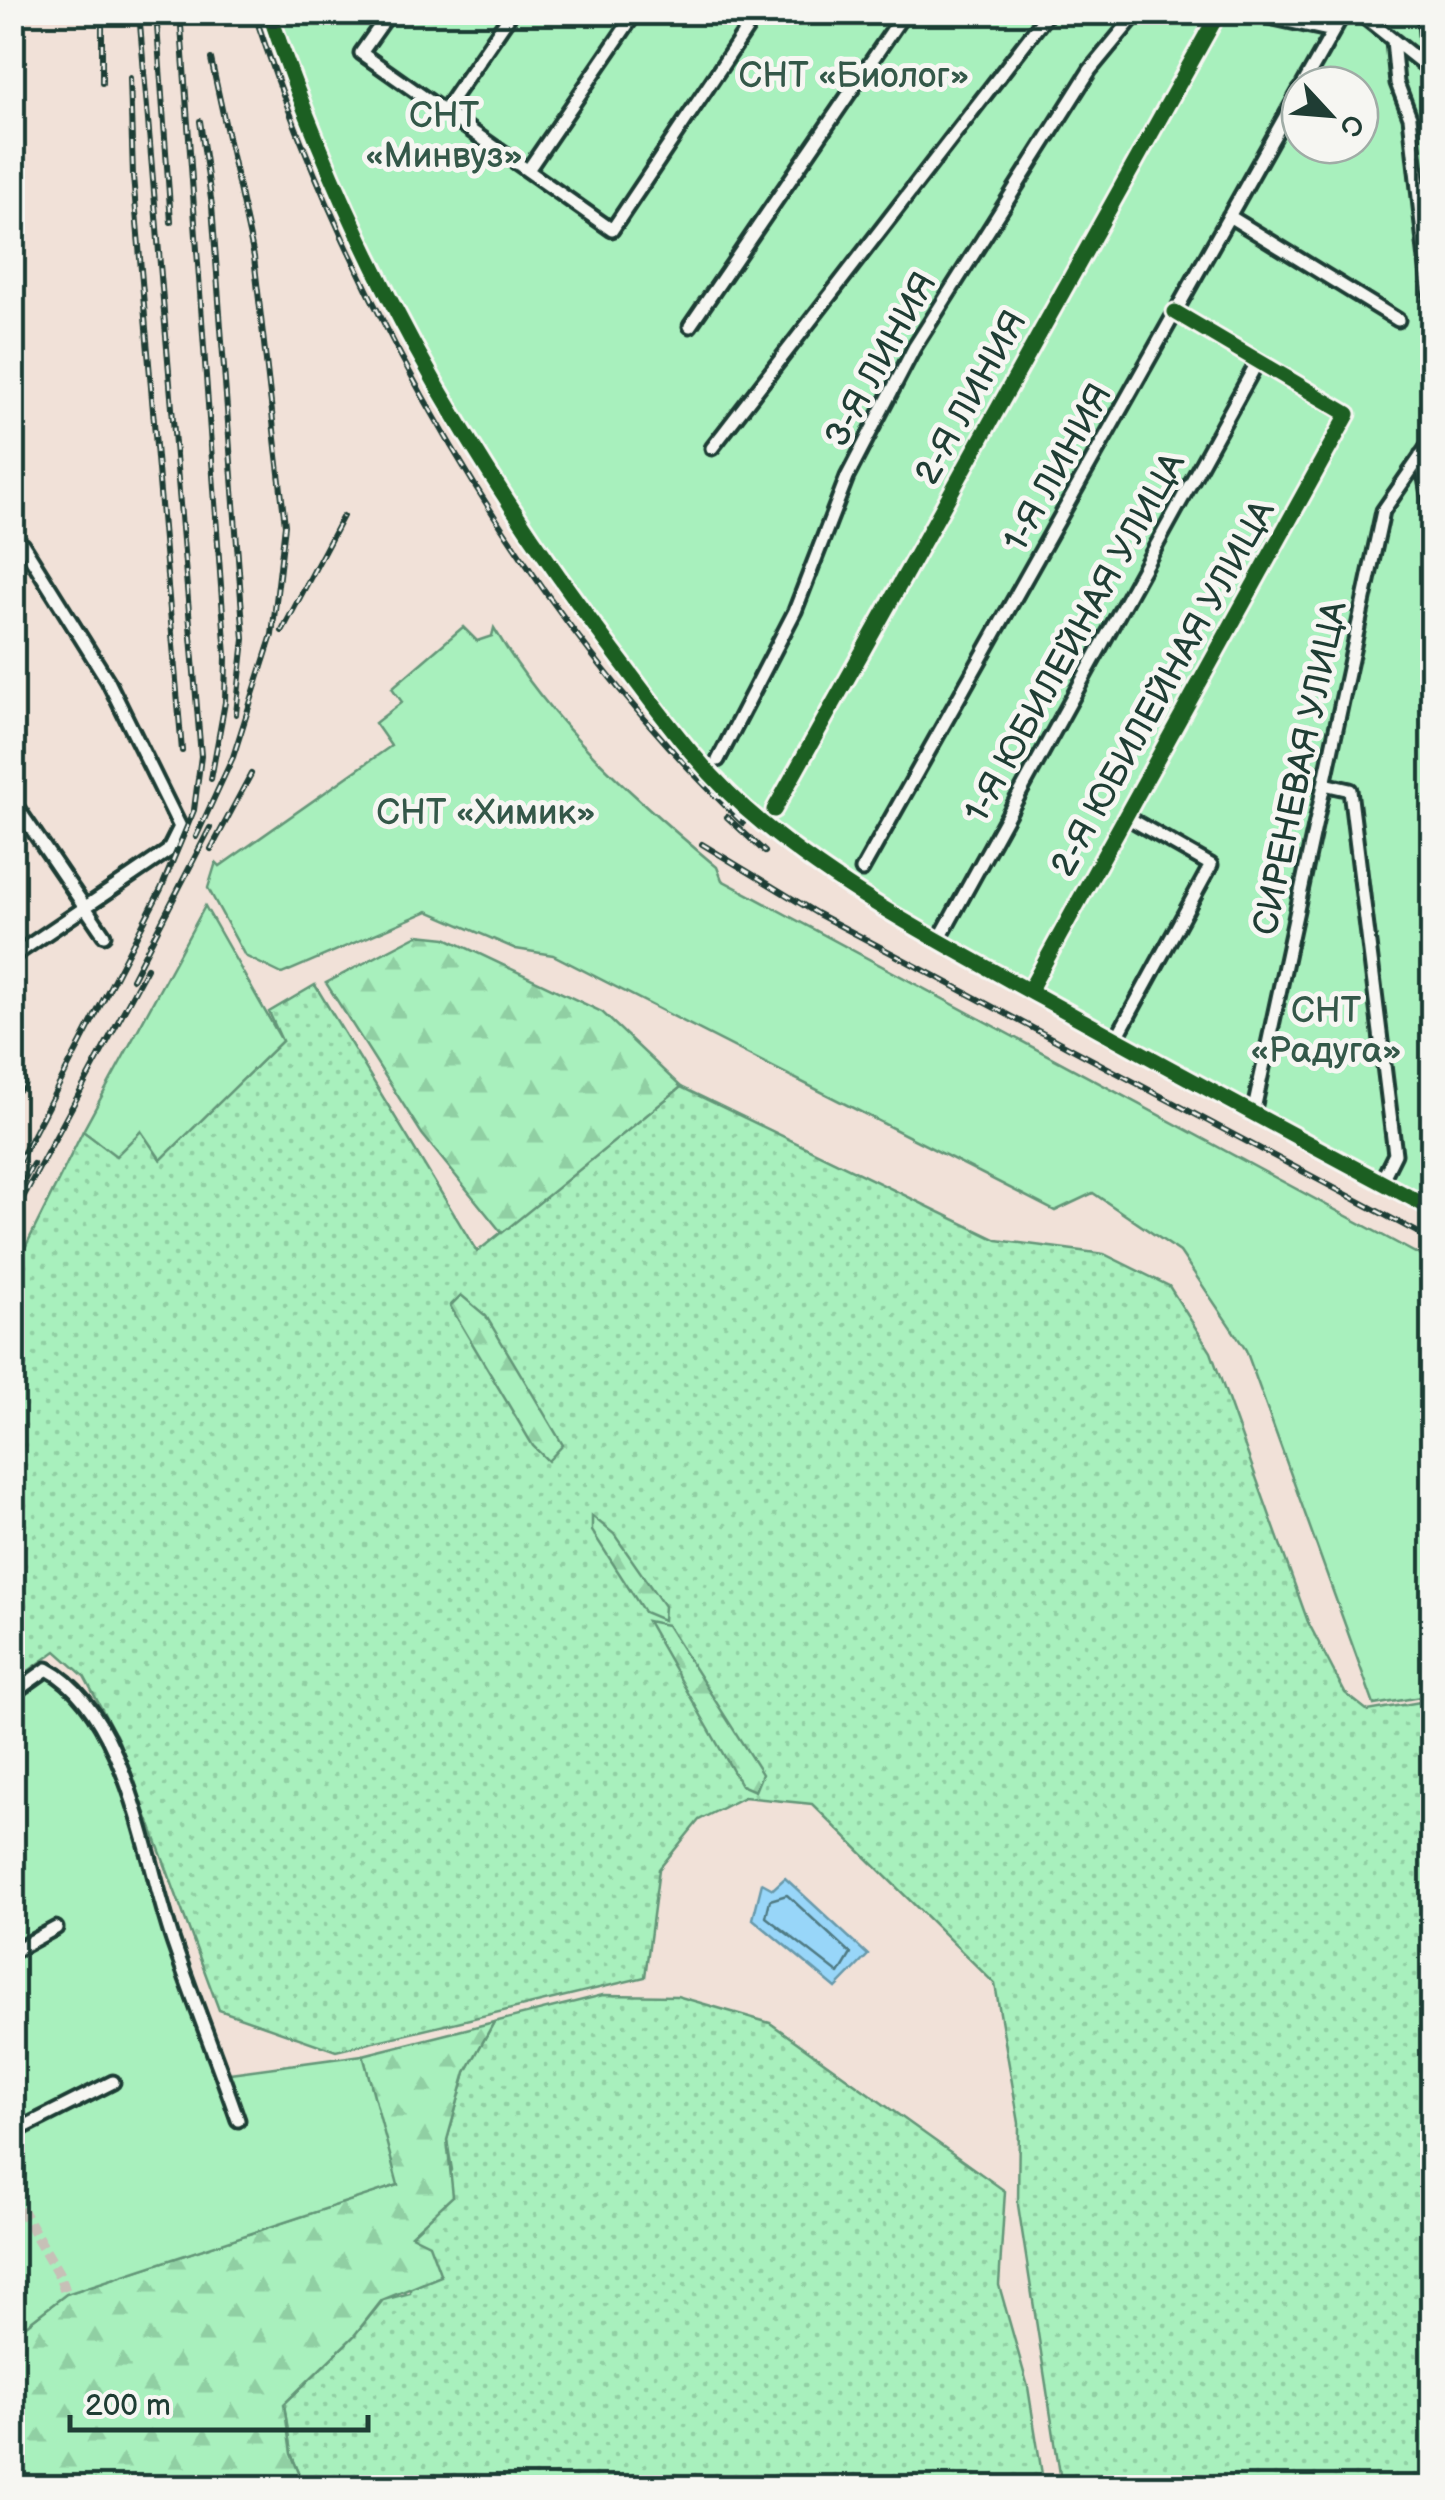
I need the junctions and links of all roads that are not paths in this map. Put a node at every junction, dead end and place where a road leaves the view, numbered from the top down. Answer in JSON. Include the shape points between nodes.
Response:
{"nodes":[{"id":1,"x":269,"y":12,"type":"edge"},
{"id":2,"x":390,"y":12,"type":"edge"},
{"id":3,"x":512,"y":12,"type":"edge"},
{"id":4,"x":636,"y":12,"type":"edge"},
{"id":5,"x":758,"y":12,"type":"edge"},
{"id":6,"x":905,"y":12,"type":"edge"},
{"id":7,"x":1049,"y":12,"type":"edge"},
{"id":8,"x":1138,"y":12,"type":"edge"},
{"id":9,"x":1218,"y":12,"type":"edge"},
{"id":10,"x":1246,"y":12,"type":"edge"},
{"id":11,"x":1344,"y":12,"type":"edge"},
{"id":12,"x":1358,"y":12,"type":"edge"},
{"id":13,"x":1424,"y":12,"type":"edge"},
{"id":14,"x":1333,"y":31,"type":"junction"},
{"id":15,"x":1393,"y":40,"type":"junction"},
{"id":16,"x":1315,"y":65,"type":"edge"},
{"id":17,"x":1430,"y":69,"type":"edge"},
{"id":18,"x":444,"y":111,"type":"junction"},
{"id":19,"x":1280,"y":127,"type":"edge"},
{"id":20,"x":528,"y":170,"type":"junction"},
{"id":21,"x":1229,"y":216,"type":"junction"},
{"id":22,"x":1175,"y":312,"type":"junction"},
{"id":23,"x":1432,"y":314,"type":"edge"},
{"id":24,"x":1398,"y":320,"type":"dead end"},
{"id":25,"x":690,"y":326,"type":"dead end"},
{"id":26,"x":1258,"y":361,"type":"junction"},
{"id":27,"x":1427,"y":446,"type":"edge"},
{"id":28,"x":712,"y":448,"type":"dead end"},
{"id":29,"x":1432,"y":518,"type":"edge"},
{"id":30,"x":12,"y":536,"type":"edge"},
{"id":31,"x":718,"y":760,"type":"dead end"},
{"id":32,"x":1324,"y":784,"type":"junction"},
{"id":33,"x":12,"y":800,"type":"edge"},
{"id":34,"x":774,"y":810,"type":"dead end"},
{"id":35,"x":1126,"y":816,"type":"junction"},
{"id":36,"x":862,"y":870,"type":"dead end"},
{"id":37,"x":84,"y":906,"type":"junction"},
{"id":38,"x":104,"y":935,"type":"dead end"},
{"id":39,"x":939,"y":940,"type":"junction"},
{"id":40,"x":12,"y":957,"type":"edge"},
{"id":41,"x":1029,"y":990,"type":"junction"},
{"id":42,"x":1116,"y":1039,"type":"junction"},
{"id":43,"x":1253,"y":1114,"type":"junction"},
{"id":44,"x":1380,"y":1182,"type":"junction"},
{"id":45,"x":1432,"y":1210,"type":"edge"},
{"id":46,"x":12,"y":1694,"type":"edge"},
{"id":47,"x":56,"y":1928,"type":"dead end"},
{"id":48,"x":12,"y":1952,"type":"edge"},
{"id":49,"x":113,"y":2082,"type":"dead end"},
{"id":50,"x":238,"y":2120,"type":"dead end"},
{"id":51,"x":12,"y":2133,"type":"edge"}],
"edges":[{"from":1,"to":39,"type":"street","via":[[349,224],[434,387],[533,546],[710,775],[836,878]]},
{"from":2,"to":18,"type":"street","via":[[361,53]]},
{"from":3,"to":18,"type":"street"},
{"from":4,"to":20,"type":"street"},
{"from":5,"to":20,"type":"street","via":[[612,230]]},
{"from":6,"to":25,"type":"street"},
{"from":7,"to":28,"type":"street"},
{"from":8,"to":31,"type":"street","name":"3-Я ЛИНИЯ","via":[[1090,70],[914,348],[846,477],[795,611]]},
{"from":9,"to":34,"type":"street","name":"2-Я ЛИНИЯ"},
{"from":10,"to":14,"type":"street"},
{"from":11,"to":14,"type":"street","name":"1-Я ЛИНИЯ"},
{"from":12,"to":15,"type":"street"},
{"from":13,"to":17,"type":"street"},
{"from":14,"to":16,"type":"street","name":"1-Я ЛИНИЯ"},
{"from":15,"to":17,"type":"street"},
{"from":15,"to":23,"type":"street","via":[[1410,117]]},
{"from":18,"to":20,"type":"street"},
{"from":19,"to":21,"type":"street","name":"1-Я ЛИНИЯ"},
{"from":21,"to":22,"type":"street","name":"1-Я ЛИНИЯ"},
{"from":21,"to":24,"type":"street"},
{"from":22,"to":26,"type":"street"},
{"from":22,"to":36,"type":"street","name":"1-Я ЛИНИЯ"},
{"from":26,"to":35,"type":"street","name":"2-Я ЮБИЛЕЙНАЯ УЛИЦА","via":[[1348,414]]},
{"from":26,"to":39,"type":"street","name":"1-Я ЮБИЛЕЙНАЯ УЛИЦА"},
{"from":27,"to":29,"type":"street"},
{"from":27,"to":32,"type":"street","name":"СИРЕНЕВАЯ УЛИЦА","via":[[1383,511]]},
{"from":30,"to":37,"type":"street","via":[[108,681],[180,827],[168,852]]},
{"from":32,"to":43,"type":"street","name":"СИРЕНЕВАЯ УЛИЦА"},
{"from":32,"to":44,"type":"street","via":[[1350,790],[1395,1154]]},
{"from":33,"to":37,"type":"street"},
{"from":35,"to":41,"type":"street","name":"2-Я ЮБИЛЕЙНАЯ УЛИЦА"},
{"from":35,"to":42,"type":"street","via":[[1211,865]]},
{"from":37,"to":38,"type":"street"},
{"from":37,"to":40,"type":"street"},
{"from":39,"to":41,"type":"street"},
{"from":41,"to":42,"type":"street"},
{"from":42,"to":43,"type":"street"},
{"from":43,"to":44,"type":"street"},
{"from":44,"to":45,"type":"street"},
{"from":46,"to":50,"type":"street","via":[[47,1669],[71,1682],[109,1740]]},
{"from":47,"to":48,"type":"street"},
{"from":49,"to":51,"type":"street"}]}
